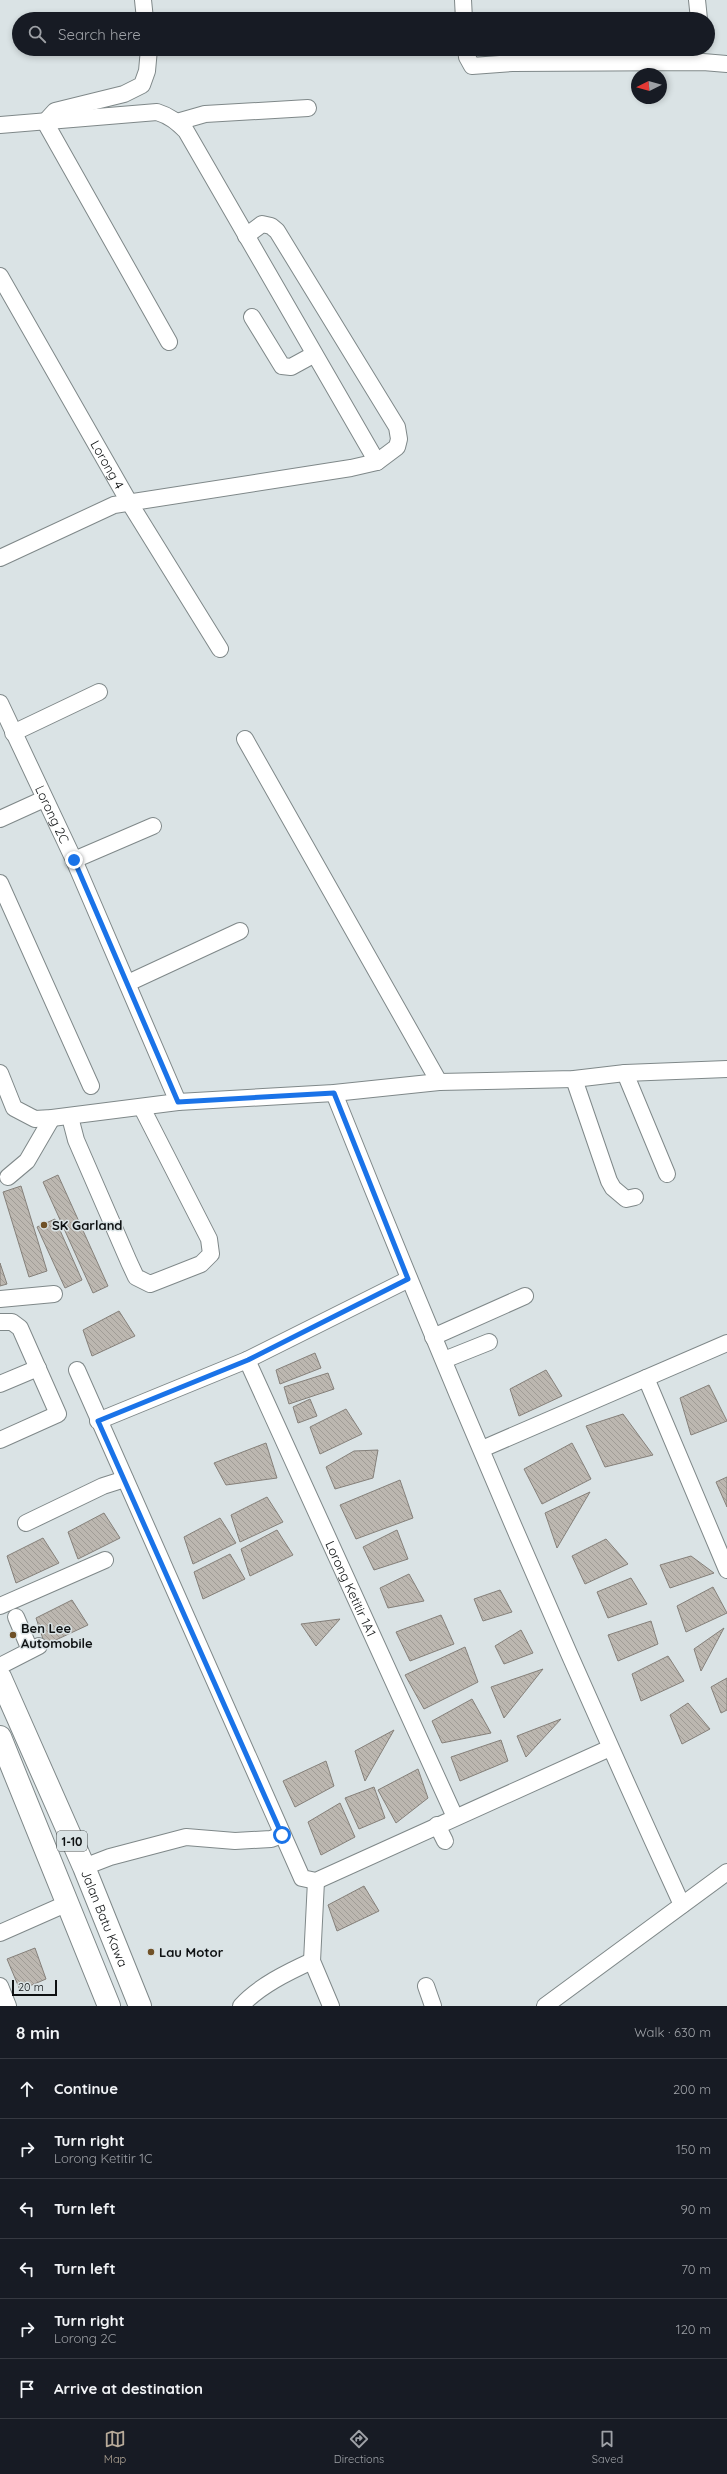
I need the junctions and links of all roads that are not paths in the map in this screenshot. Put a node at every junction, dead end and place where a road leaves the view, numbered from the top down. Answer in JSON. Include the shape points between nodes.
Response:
{"nodes":[{"id":1,"x":143,"y":0,"type":"edge"},
{"id":2,"x":463,"y":0,"type":"edge"},
{"id":3,"x":697,"y":0,"type":"edge"},
{"id":4,"x":144,"y":12,"type":"edge"},
{"id":5,"x":464,"y":12,"type":"edge"},
{"id":6,"x":698,"y":12,"type":"edge"},
{"id":7,"x":148,"y":56,"type":"edge"},
{"id":8,"x":467,"y":56,"type":"edge"},
{"id":9,"x":702,"y":56,"type":"edge"},
{"id":10,"x":727,"y":64,"type":"edge"},
{"id":11,"x":308,"y":108,"type":"dead end"},
{"id":12,"x":45,"y":122,"type":"junction"},
{"id":13,"x":176,"y":122,"type":"junction"},
{"id":14,"x":0,"y":125,"type":"edge"},
{"id":15,"x":246,"y":236,"type":"junction"},
{"id":16,"x":0,"y":276,"type":"edge"},
{"id":17,"x":252,"y":317,"type":"dead end"},
{"id":18,"x":169,"y":342,"type":"dead end"},
{"id":19,"x":313,"y":355,"type":"junction"},
{"id":20,"x":377,"y":462,"type":"junction"},
{"id":21,"x":129,"y":502,"type":"junction"},
{"id":22,"x":0,"y":558,"type":"edge"},
{"id":23,"x":220,"y":649,"type":"dead end"},
{"id":24,"x":99,"y":692,"type":"dead end"},
{"id":25,"x":0,"y":703,"type":"edge"},
{"id":26,"x":13,"y":733,"type":"junction"},
{"id":27,"x":245,"y":739,"type":"dead end"},
{"id":28,"x":44,"y":799,"type":"junction"},
{"id":29,"x":0,"y":819,"type":"edge"},
{"id":30,"x":153,"y":826,"type":"dead end"},
{"id":31,"x":74,"y":860,"type":"junction"},
{"id":32,"x":0,"y":883,"type":"edge"},
{"id":33,"x":240,"y":931,"type":"dead end"},
{"id":34,"x":128,"y":983,"type":"junction"},
{"id":35,"x":727,"y":1069,"type":"edge"},
{"id":36,"x":0,"y":1073,"type":"edge"},
{"id":37,"x":625,"y":1073,"type":"junction"},
{"id":38,"x":574,"y":1079,"type":"junction"},
{"id":39,"x":439,"y":1082,"type":"junction"},
{"id":40,"x":91,"y":1086,"type":"dead end"},
{"id":41,"x":334,"y":1093,"type":"junction"},
{"id":42,"x":178,"y":1102,"type":"junction"},
{"id":43,"x":142,"y":1108,"type":"junction"},
{"id":44,"x":70,"y":1117,"type":"junction"},
{"id":45,"x":52,"y":1118,"type":"junction"},
{"id":46,"x":667,"y":1174,"type":"dead end"},
{"id":47,"x":8,"y":1177,"type":"dead end"},
{"id":48,"x":635,"y":1197,"type":"dead end"},
{"id":49,"x":408,"y":1279,"type":"junction"},
{"id":50,"x":54,"y":1294,"type":"dead end"},
{"id":51,"x":526,"y":1296,"type":"dead end"},
{"id":52,"x":0,"y":1299,"type":"edge"},
{"id":53,"x":0,"y":1322,"type":"edge"},
{"id":54,"x":433,"y":1337,"type":"junction"},
{"id":55,"x":489,"y":1342,"type":"dead end"},
{"id":56,"x":727,"y":1343,"type":"edge"},
{"id":57,"x":248,"y":1360,"type":"junction"},
{"id":58,"x":444,"y":1360,"type":"junction"},
{"id":59,"x":38,"y":1368,"type":"junction"},
{"id":60,"x":77,"y":1370,"type":"dead end"},
{"id":61,"x":646,"y":1378,"type":"junction"},
{"id":62,"x":0,"y":1384,"type":"edge"},
{"id":63,"x":98,"y":1421,"type":"junction"},
{"id":64,"x":0,"y":1440,"type":"edge"},
{"id":65,"x":482,"y":1449,"type":"junction"},
{"id":66,"x":125,"y":1479,"type":"junction"},
{"id":67,"x":26,"y":1523,"type":"dead end"},
{"id":68,"x":105,"y":1560,"type":"dead end"},
{"id":69,"x":727,"y":1570,"type":"edge"},
{"id":70,"x":0,"y":1606,"type":"edge"},
{"id":71,"x":16,"y":1617,"type":"dead end"},
{"id":72,"x":0,"y":1666,"type":"edge"},
{"id":73,"x":0,"y":1677,"type":"edge"},
{"id":74,"x":1,"y":1742,"type":"edge"},
{"id":75,"x":610,"y":1748,"type":"junction"},
{"id":76,"x":454,"y":1817,"type":"junction"},
{"id":77,"x":437,"y":1825,"type":"junction"},
{"id":78,"x":282,"y":1835,"type":"junction"},
{"id":79,"x":445,"y":1842,"type":"dead end"},
{"id":80,"x":84,"y":1867,"type":"junction"},
{"id":81,"x":727,"y":1872,"type":"edge"},
{"id":82,"x":316,"y":1881,"type":"junction"},
{"id":83,"x":68,"y":1903,"type":"junction"},
{"id":84,"x":682,"y":1905,"type":"junction"},
{"id":85,"x":0,"y":1933,"type":"edge"},
{"id":86,"x":312,"y":1961,"type":"junction"},
{"id":87,"x":0,"y":1986,"type":"edge"},
{"id":88,"x":426,"y":1986,"type":"dead end"},
{"id":89,"x":8,"y":2006,"type":"edge"},
{"id":90,"x":109,"y":2006,"type":"edge"},
{"id":91,"x":140,"y":2006,"type":"edge"},
{"id":92,"x":241,"y":2006,"type":"edge"},
{"id":93,"x":331,"y":2006,"type":"edge"},
{"id":94,"x":433,"y":2006,"type":"edge"},
{"id":95,"x":545,"y":2006,"type":"edge"}],
"edges":[{"from":1,"to":4,"type":"street"},
{"from":2,"to":5,"type":"street"},
{"from":3,"to":6,"type":"street"},
{"from":7,"to":12,"type":"street","via":[[142,85],[124,94],[55,111]]},
{"from":8,"to":9,"type":"street","via":[[472,66]]},
{"from":9,"to":10,"type":"street"},
{"from":11,"to":13,"type":"street","via":[[205,114]]},
{"from":12,"to":13,"type":"street","via":[[157,112],[169,116]]},
{"from":12,"to":14,"type":"street"},
{"from":12,"to":18,"type":"street"},
{"from":13,"to":15,"type":"street","via":[[186,131]]},
{"from":15,"to":19,"type":"street"},
{"from":15,"to":20,"type":"street","via":[[262,224],[277,231],[397,427],[397,447]]},
{"from":16,"to":21,"type":"street","name":"Lorong 4"},
{"from":17,"to":19,"type":"street","via":[[282,366],[292,367]]},
{"from":19,"to":20,"type":"street"},
{"from":20,"to":21,"type":"street"},
{"from":21,"to":22,"type":"street","via":[[114,505]]},
{"from":21,"to":23,"type":"street","name":"Lorong 4"},
{"from":24,"to":26,"type":"street"},
{"from":25,"to":26,"type":"street","name":"Lorong 2C"},
{"from":26,"to":28,"type":"street","name":"Lorong 2C"},
{"from":27,"to":39,"type":"street"},
{"from":28,"to":29,"type":"street"},
{"from":28,"to":31,"type":"street","name":"Lorong 2C"},
{"from":30,"to":31,"type":"street"},
{"from":31,"to":34,"type":"street","name":"Lorong 2C"},
{"from":32,"to":40,"type":"street"},
{"from":33,"to":34,"type":"street"},
{"from":34,"to":42,"type":"street","name":"Lorong 2C"},
{"from":35,"to":37,"type":"street"},
{"from":36,"to":45,"type":"street","via":[[14,1108],[35,1119]]},
{"from":37,"to":38,"type":"street"},
{"from":37,"to":46,"type":"street"},
{"from":38,"to":39,"type":"street"},
{"from":38,"to":48,"type":"street","via":[[613,1188],[626,1199]]},
{"from":39,"to":41,"type":"street"},
{"from":41,"to":42,"type":"street"},
{"from":41,"to":49,"type":"street"},
{"from":42,"to":43,"type":"street"},
{"from":43,"to":44,"type":"street"},
{"from":43,"to":44,"type":"street","via":[[209,1239],[211,1254],[201,1264],[150,1284],[136,1277],[76,1140]]},
{"from":44,"to":45,"type":"street"},
{"from":45,"to":47,"type":"street","via":[[26,1161]]},
{"from":49,"to":54,"type":"street"},
{"from":49,"to":57,"type":"street"},
{"from":50,"to":52,"type":"street"},
{"from":51,"to":54,"type":"street"},
{"from":53,"to":59,"type":"street","via":[[12,1322],[20,1328]]},
{"from":54,"to":58,"type":"street"},
{"from":55,"to":58,"type":"street"},
{"from":56,"to":61,"type":"street"},
{"from":57,"to":63,"type":"street"},
{"from":57,"to":76,"type":"street","name":"Lorong Ketitir 1A1"},
{"from":58,"to":65,"type":"street"},
{"from":59,"to":62,"type":"street"},
{"from":59,"to":64,"type":"street","via":[[58,1414]]},
{"from":60,"to":63,"type":"street"},
{"from":61,"to":65,"type":"street"},
{"from":61,"to":69,"type":"street"},
{"from":63,"to":66,"type":"street"},
{"from":65,"to":75,"type":"street"},
{"from":66,"to":67,"type":"street","via":[[103,1486]]},
{"from":66,"to":78,"type":"street"},
{"from":68,"to":70,"type":"street"},
{"from":71,"to":72,"type":"street","via":[[35,1648]]},
{"from":73,"to":80,"type":"highway","name":"Jalan Batu Kawa","number":"1-10"},
{"from":74,"to":83,"type":"highway","number":"1-10"},
{"from":75,"to":76,"type":"street"},
{"from":75,"to":84,"type":"street"},
{"from":76,"to":77,"type":"street"},
{"from":77,"to":79,"type":"street"},
{"from":77,"to":82,"type":"street"},
{"from":78,"to":80,"type":"street","via":[[271,1839],[235,1841],[186,1837],[110,1857]]},
{"from":78,"to":82,"type":"street","via":[[302,1878]]},
{"from":80,"to":91,"type":"highway","name":"Jalan Batu Kawa","number":"1-10"},
{"from":81,"to":84,"type":"street"},
{"from":82,"to":86,"type":"street"},
{"from":83,"to":85,"type":"street"},
{"from":83,"to":90,"type":"highway","number":"1-10"},
{"from":84,"to":95,"type":"street"},
{"from":86,"to":92,"type":"street","via":[[250,1996]]},
{"from":86,"to":93,"type":"street"},
{"from":87,"to":89,"type":"street"},
{"from":88,"to":94,"type":"street"}]}
